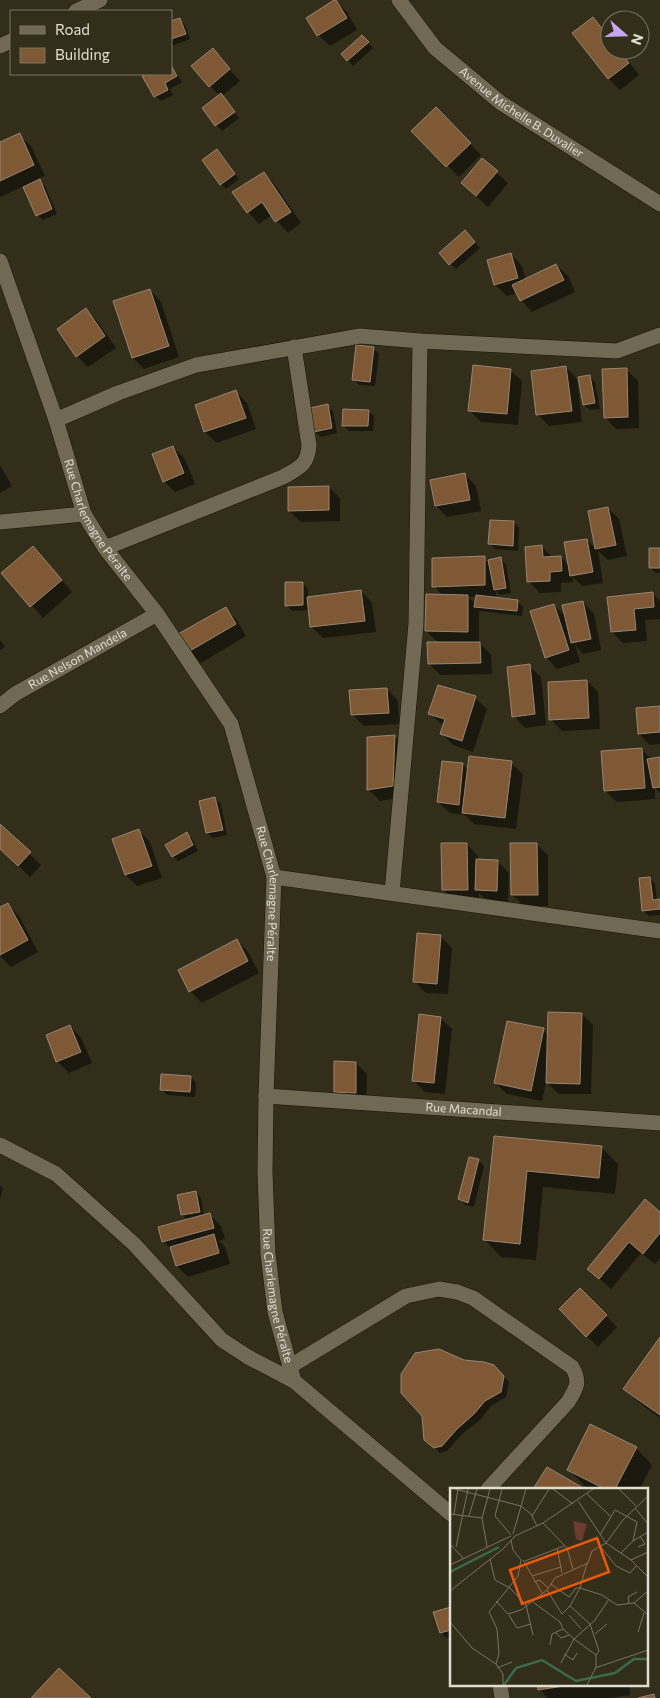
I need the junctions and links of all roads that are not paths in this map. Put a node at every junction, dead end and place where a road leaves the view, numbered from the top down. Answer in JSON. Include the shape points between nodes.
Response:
{"nodes":[{"id":1,"x":100,"y":0,"type":"edge"},
{"id":2,"x":399,"y":0,"type":"edge"},
{"id":3,"x":78,"y":10,"type":"edge"},
{"id":4,"x":660,"y":204,"type":"edge"},
{"id":5,"x":0,"y":261,"type":"edge"},
{"id":6,"x":660,"y":335,"type":"edge"},
{"id":7,"x":420,"y":340,"type":"junction"},
{"id":8,"x":294,"y":347,"type":"junction"},
{"id":9,"x":56,"y":420,"type":"junction"},
{"id":10,"x":84,"y":514,"type":"junction"},
{"id":11,"x":0,"y":522,"type":"edge"},
{"id":12,"x":104,"y":548,"type":"junction"},
{"id":13,"x":157,"y":614,"type":"junction"},
{"id":14,"x":0,"y":706,"type":"edge"},
{"id":15,"x":274,"y":877,"type":"junction"},
{"id":16,"x":392,"y":893,"type":"junction"},
{"id":17,"x":660,"y":931,"type":"edge"},
{"id":18,"x":266,"y":1096,"type":"junction"},
{"id":19,"x":660,"y":1123,"type":"edge"},
{"id":20,"x":0,"y":1145,"type":"edge"},
{"id":21,"x":292,"y":1374,"type":"junction"},
{"id":22,"x":489,"y":1488,"type":"edge"},
{"id":23,"x":450,"y":1513,"type":"edge"}],
"edges":[{"from":1,"to":3,"type":"street"},
{"from":2,"to":4,"type":"street","name":"Avenue Michelle B. Duvalier","via":[[435,48],[502,103]]},
{"from":5,"to":9,"type":"street","name":"Rue Charlemagne Péralte"},
{"from":6,"to":7,"type":"street","via":[[617,351]]},
{"from":7,"to":8,"type":"street","via":[[360,336]]},
{"from":7,"to":16,"type":"street","via":[[416,624]]},
{"from":8,"to":9,"type":"street","via":[[196,365]]},
{"from":8,"to":12,"type":"street","via":[[309,445],[306,460],[298,469],[283,478]]},
{"from":9,"to":10,"type":"street","name":"Rue Charlemagne Péralte"},
{"from":10,"to":11,"type":"street"},
{"from":10,"to":12,"type":"street","name":"Rue Charlemagne Péralte"},
{"from":12,"to":13,"type":"street","name":"Rue Charlemagne Péralte"},
{"from":13,"to":14,"type":"street","name":"Rue Nelson Mandela","via":[[15,694]]},
{"from":13,"to":15,"type":"street","name":"Rue Charlemagne Péralte","via":[[231,724]]},
{"from":15,"to":16,"type":"street"},
{"from":15,"to":18,"type":"street","name":"Rue Charlemagne Péralte"},
{"from":16,"to":17,"type":"street"},
{"from":18,"to":19,"type":"street","name":"Rue Macandal"},
{"from":18,"to":21,"type":"street","name":"Rue Charlemagne Péralte","via":[[268,1254],[275,1312]]},
{"from":20,"to":21,"type":"street","via":[[56,1174],[134,1244],[222,1340],[248,1357]]},
{"from":21,"to":22,"type":"street","via":[[406,1296],[438,1289],[473,1298],[572,1367],[577,1381],[576,1390],[568,1402]]},
{"from":21,"to":23,"type":"street","name":"Rue Charlemagne Péralte"}]}
